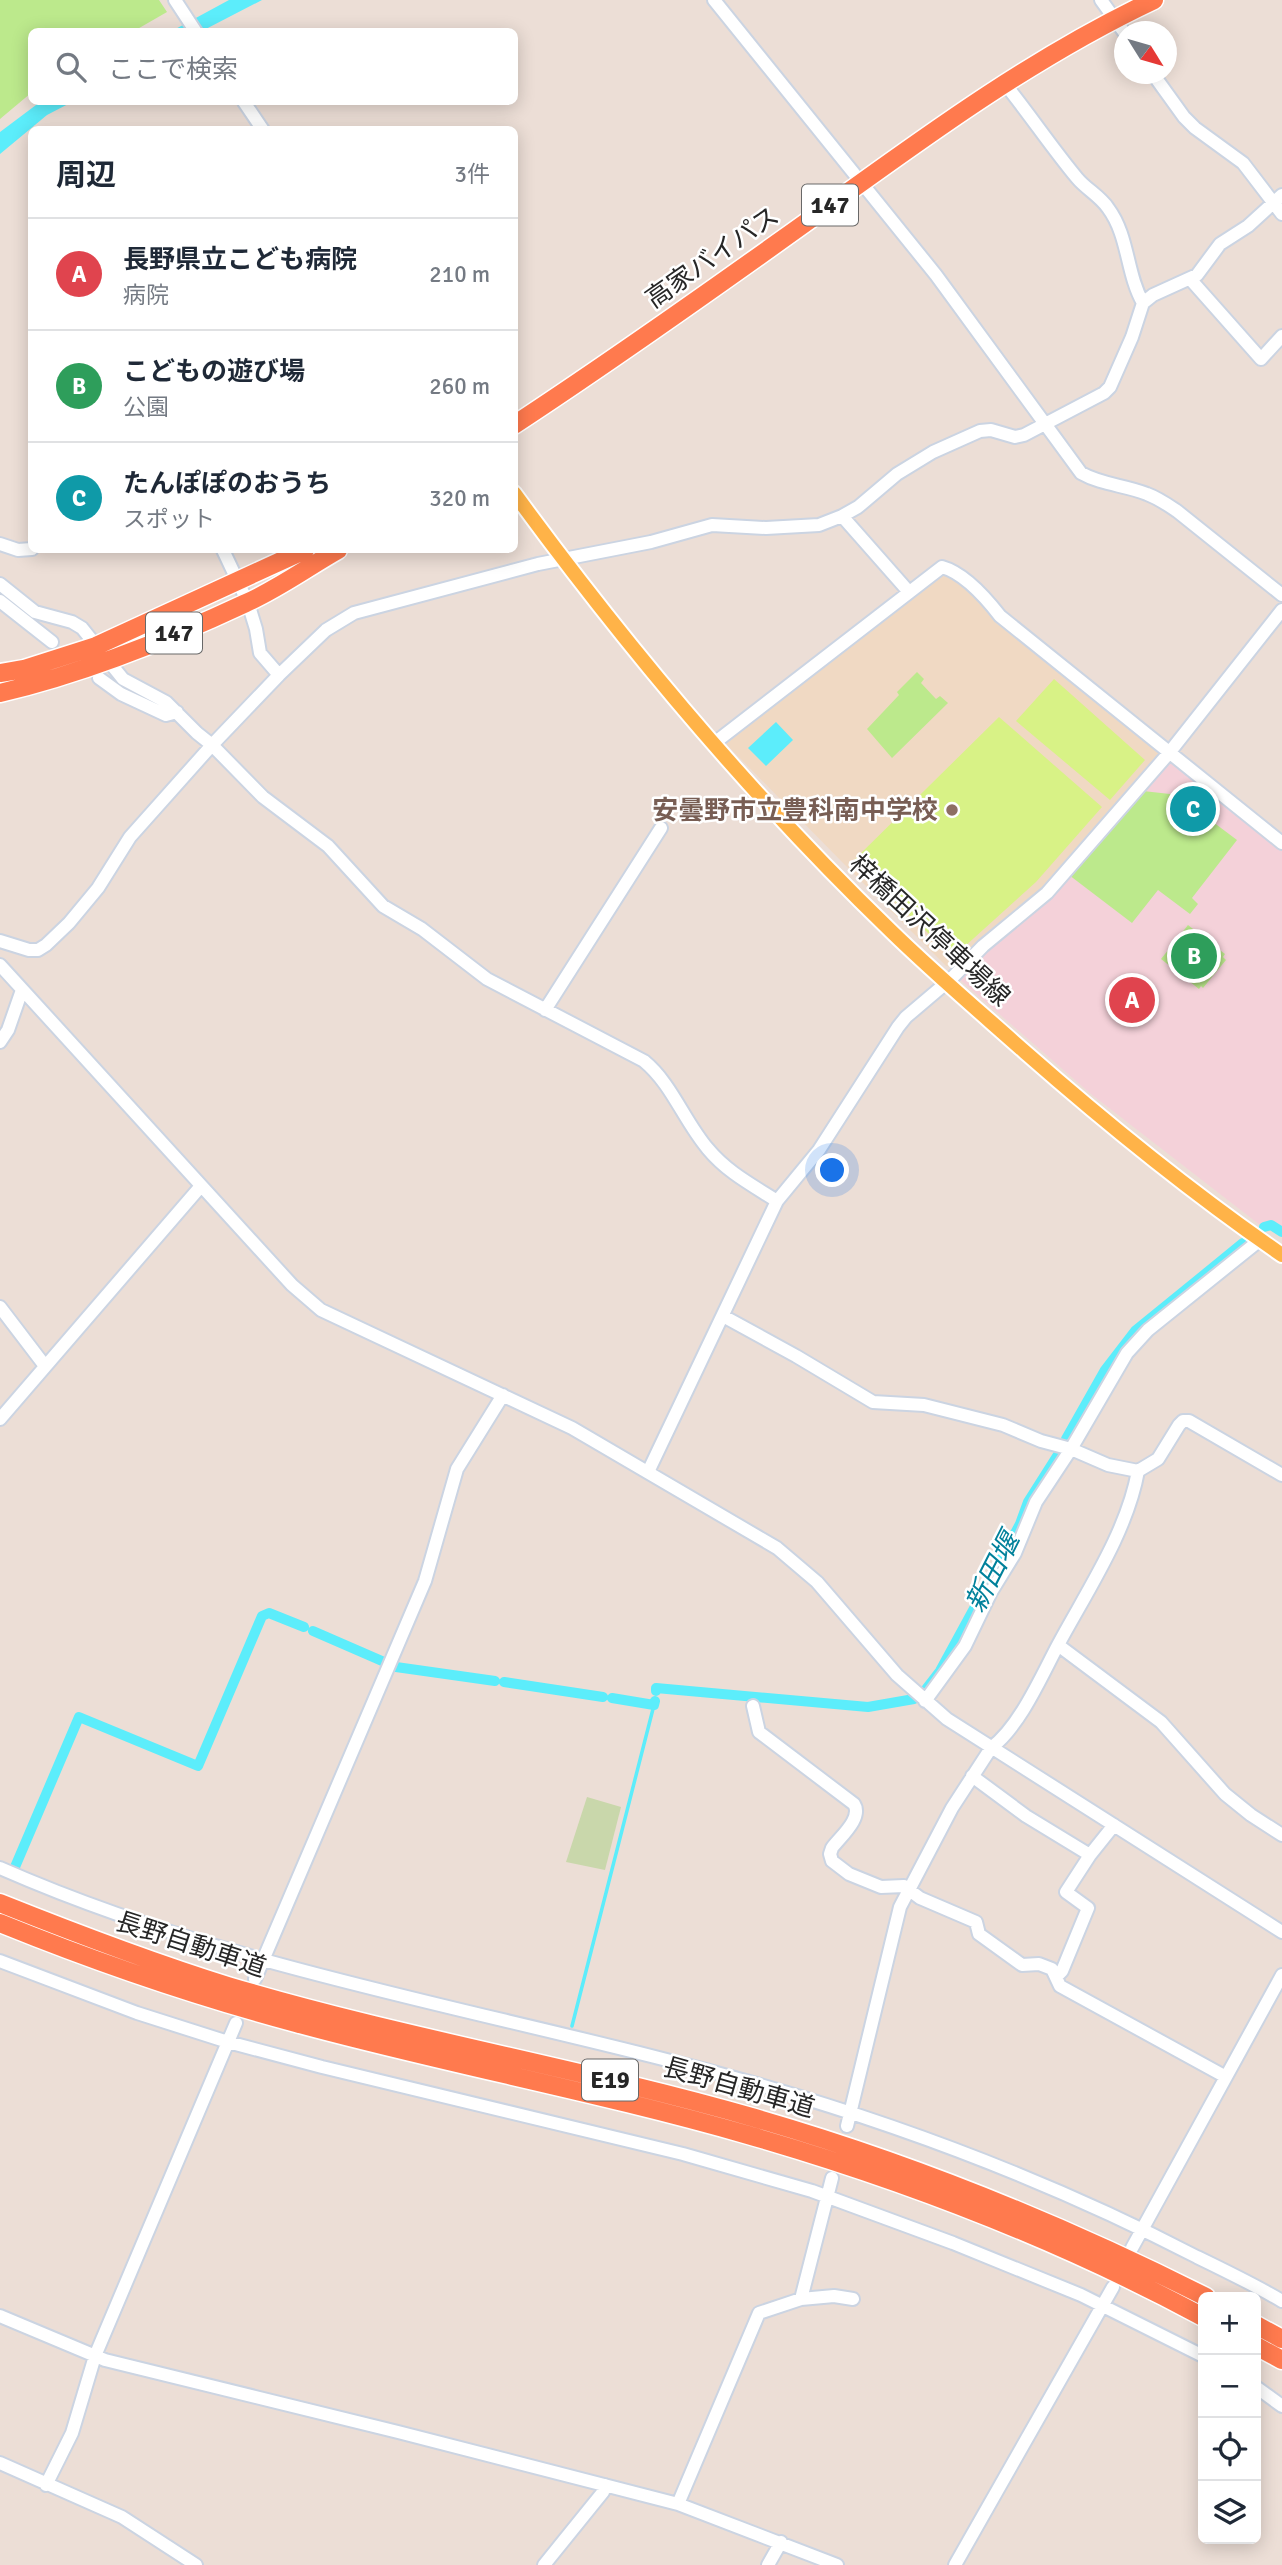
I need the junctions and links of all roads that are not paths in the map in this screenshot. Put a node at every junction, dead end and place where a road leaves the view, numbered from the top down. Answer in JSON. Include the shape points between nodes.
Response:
{"nodes":[{"id":1,"x":175,"y":0,"type":"edge"},
{"id":2,"x":714,"y":0,"type":"edge"},
{"id":3,"x":1101,"y":0,"type":"edge"},
{"id":4,"x":1154,"y":0,"type":"edge"},
{"id":5,"x":1117,"y":21,"type":"edge"},
{"id":6,"x":1125,"y":21,"type":"edge"},
{"id":7,"x":194,"y":28,"type":"edge"},
{"id":8,"x":1114,"y":28,"type":"edge"},
{"id":9,"x":1005,"y":84,"type":"junction"},
{"id":10,"x":1160,"y":84,"type":"edge"},
{"id":11,"x":246,"y":105,"type":"edge"},
{"id":12,"x":260,"y":126,"type":"edge"},
{"id":13,"x":862,"y":182,"type":"junction"},
{"id":14,"x":1278,"y":199,"type":"edge"},
{"id":15,"x":1282,"y":215,"type":"edge"},
{"id":16,"x":1191,"y":280,"type":"junction"},
{"id":17,"x":1143,"y":303,"type":"junction"},
{"id":18,"x":1282,"y":336,"type":"edge"},
{"id":19,"x":518,"y":422,"type":"edge"},
{"id":20,"x":1046,"y":425,"type":"junction"},
{"id":21,"x":518,"y":498,"type":"edge"},
{"id":22,"x":842,"y":516,"type":"junction"},
{"id":23,"x":0,"y":544,"type":"edge"},
{"id":24,"x":28,"y":549,"type":"edge"},
{"id":25,"x":224,"y":553,"type":"edge"},
{"id":26,"x":299,"y":553,"type":"edge"},
{"id":27,"x":333,"y":553,"type":"edge"},
{"id":28,"x":562,"y":559,"type":"junction"},
{"id":29,"x":239,"y":582,"type":"junction"},
{"id":30,"x":0,"y":584,"type":"edge"},
{"id":31,"x":909,"y":592,"type":"junction"},
{"id":32,"x":1282,"y":595,"type":"edge"},
{"id":33,"x":0,"y":601,"type":"edge"},
{"id":34,"x":248,"y":603,"type":"junction"},
{"id":35,"x":1282,"y":610,"type":"edge"},
{"id":36,"x":52,"y":642,"type":"dead end"},
{"id":37,"x":96,"y":646,"type":"junction"},
{"id":38,"x":108,"y":661,"type":"junction"},
{"id":39,"x":0,"y":673,"type":"edge"},
{"id":40,"x":279,"y":675,"type":"junction"},
{"id":41,"x":99,"y":678,"type":"dead end"},
{"id":42,"x":0,"y":693,"type":"edge"},
{"id":43,"x":177,"y":712,"type":"junction"},
{"id":44,"x":713,"y":744,"type":"junction"},
{"id":45,"x":212,"y":745,"type":"junction"},
{"id":46,"x":1169,"y":753,"type":"junction"},
{"id":47,"x":661,"y":828,"type":"dead end"},
{"id":48,"x":1282,"y":843,"type":"edge"},
{"id":49,"x":0,"y":941,"type":"edge"},
{"id":50,"x":0,"y":965,"type":"edge"},
{"id":51,"x":947,"y":983,"type":"junction"},
{"id":52,"x":22,"y":990,"type":"junction"},
{"id":53,"x":545,"y":1010,"type":"junction"},
{"id":54,"x":0,"y":1042,"type":"edge"},
{"id":55,"x":201,"y":1186,"type":"junction"},
{"id":56,"x":777,"y":1201,"type":"junction"},
{"id":57,"x":1260,"y":1240,"type":"junction"},
{"id":58,"x":1282,"y":1255,"type":"edge"},
{"id":59,"x":0,"y":1307,"type":"edge"},
{"id":60,"x":723,"y":1316,"type":"junction"},
{"id":61,"x":45,"y":1366,"type":"junction"},
{"id":62,"x":503,"y":1395,"type":"junction"},
{"id":63,"x":0,"y":1419,"type":"edge"},
{"id":64,"x":1071,"y":1449,"type":"junction"},
{"id":65,"x":1138,"y":1471,"type":"junction"},
{"id":66,"x":648,"y":1472,"type":"junction"},
{"id":67,"x":1282,"y":1475,"type":"edge"},
{"id":68,"x":1058,"y":1645,"type":"junction"},
{"id":69,"x":925,"y":1701,"type":"junction"},
{"id":70,"x":753,"y":1706,"type":"dead end"},
{"id":71,"x":991,"y":1748,"type":"junction"},
{"id":72,"x":972,"y":1776,"type":"junction"},
{"id":73,"x":1114,"y":1825,"type":"junction"},
{"id":74,"x":1282,"y":1835,"type":"edge"},
{"id":75,"x":1090,"y":1855,"type":"junction"},
{"id":76,"x":2,"y":1873,"type":"edge"},
{"id":77,"x":909,"y":1890,"type":"junction"},
{"id":78,"x":0,"y":1903,"type":"edge"},
{"id":79,"x":0,"y":1923,"type":"edge"},
{"id":80,"x":1282,"y":1932,"type":"edge"},
{"id":81,"x":0,"y":1961,"type":"edge"},
{"id":82,"x":262,"y":1961,"type":"junction"},
{"id":83,"x":1282,"y":1975,"type":"edge"},
{"id":84,"x":1057,"y":1976,"type":"junction"},
{"id":85,"x":255,"y":1979,"type":"dead end"},
{"id":86,"x":236,"y":2024,"type":"dead end"},
{"id":87,"x":228,"y":2042,"type":"junction"},
{"id":88,"x":1226,"y":2077,"type":"junction"},
{"id":89,"x":849,"y":2112,"type":"junction"},
{"id":90,"x":847,"y":2126,"type":"dead end"},
{"id":91,"x":832,"y":2178,"type":"dead end"},
{"id":92,"x":827,"y":2197,"type":"junction"},
{"id":93,"x":1143,"y":2229,"type":"junction"},
{"id":94,"x":1132,"y":2248,"type":"dead end"},
{"id":95,"x":1113,"y":2287,"type":"dead end"},
{"id":96,"x":1198,"y":2293,"type":"edge"},
{"id":97,"x":801,"y":2299,"type":"junction"},
{"id":98,"x":853,"y":2299,"type":"dead end"},
{"id":99,"x":1282,"y":2301,"type":"edge"},
{"id":100,"x":1101,"y":2307,"type":"junction"},
{"id":101,"x":1198,"y":2315,"type":"edge"},
{"id":102,"x":0,"y":2316,"type":"edge"},
{"id":103,"x":1261,"y":2328,"type":"edge"},
{"id":104,"x":1282,"y":2339,"type":"edge"},
{"id":105,"x":1261,"y":2349,"type":"edge"},
{"id":106,"x":1201,"y":2355,"type":"edge"},
{"id":107,"x":95,"y":2356,"type":"junction"},
{"id":108,"x":1282,"y":2360,"type":"edge"},
{"id":109,"x":1261,"y":2391,"type":"edge"},
{"id":110,"x":1282,"y":2406,"type":"edge"},
{"id":111,"x":0,"y":2463,"type":"edge"},
{"id":112,"x":46,"y":2485,"type":"junction"},
{"id":113,"x":605,"y":2485,"type":"junction"},
{"id":114,"x":678,"y":2504,"type":"junction"},
{"id":115,"x":781,"y":2542,"type":"junction"},
{"id":116,"x":196,"y":2565,"type":"edge"},
{"id":117,"x":544,"y":2565,"type":"edge"},
{"id":118,"x":768,"y":2565,"type":"edge"},
{"id":119,"x":837,"y":2565,"type":"edge"},
{"id":120,"x":956,"y":2565,"type":"edge"}],
"edges":[{"from":1,"to":7,"type":"street"},
{"from":2,"to":13,"type":"street"},
{"from":3,"to":5,"type":"street"},
{"from":4,"to":6,"type":"highway","name":"高家バイパス","number":"147"},
{"from":8,"to":9,"type":"highway","name":"高家バイパス","number":"147"},
{"from":9,"to":13,"type":"highway","name":"高家バイパス","number":"147"},
{"from":9,"to":17,"type":"street","via":[[1079,180],[1108,207],[1124,237]]},
{"from":10,"to":14,"type":"street","via":[[1195,128],[1243,163]]},
{"from":11,"to":12,"type":"street"},
{"from":13,"to":19,"type":"highway","name":"高家バイパス","number":"147"},
{"from":13,"to":20,"type":"street"},
{"from":14,"to":15,"type":"street"},
{"from":14,"to":16,"type":"street","via":[[1220,244]]},
{"from":16,"to":17,"type":"street"},
{"from":16,"to":18,"type":"street","via":[[1261,359]]},
{"from":17,"to":20,"type":"street","via":[[1110,387]]},
{"from":20,"to":22,"type":"street","via":[[1015,437],[980,431],[897,474]]},
{"from":20,"to":32,"type":"street","via":[[1081,473],[1163,502]]},
{"from":21,"to":28,"type":"main road","name":"梓橋田沢停車場線"},
{"from":22,"to":28,"type":"street","via":[[820,525],[797,527],[712,525]]},
{"from":22,"to":31,"type":"street"},
{"from":23,"to":24,"type":"street"},
{"from":25,"to":29,"type":"street"},
{"from":26,"to":29,"type":"highway","number":"147"},
{"from":27,"to":34,"type":"highway","number":"147"},
{"from":28,"to":40,"type":"street","via":[[354,613],[326,630]]},
{"from":28,"to":44,"type":"main road","name":"梓橋田沢停車場線"},
{"from":29,"to":34,"type":"street"},
{"from":29,"to":37,"type":"highway","number":"147"},
{"from":30,"to":37,"type":"street","via":[[35,612],[82,628]]},
{"from":31,"to":44,"type":"street"},
{"from":31,"to":46,"type":"street","via":[[942,567],[951,570],[1000,616]]},
{"from":33,"to":36,"type":"street"},
{"from":34,"to":38,"type":"highway","number":"147"},
{"from":34,"to":40,"type":"street","via":[[260,653]]},
{"from":35,"to":46,"type":"street"},
{"from":37,"to":38,"type":"street"},
{"from":37,"to":39,"type":"highway","number":"147"},
{"from":38,"to":42,"type":"highway","number":"147"},
{"from":38,"to":43,"type":"street","via":[[123,679]]},
{"from":40,"to":45,"type":"street"},
{"from":41,"to":43,"type":"street","via":[[166,715]]},
{"from":43,"to":45,"type":"street"},
{"from":44,"to":51,"type":"main road","name":"梓橋田沢停車場線","via":[[836,876]]},
{"from":45,"to":49,"type":"street","via":[[130,837],[98,888],[46,945],[29,950]]},
{"from":45,"to":53,"type":"street","via":[[263,797],[328,846],[383,906],[422,929],[487,979]]},
{"from":46,"to":48,"type":"street"},
{"from":46,"to":51,"type":"street","via":[[1047,893]]},
{"from":47,"to":53,"type":"street"},
{"from":50,"to":52,"type":"street"},
{"from":51,"to":56,"type":"street","via":[[905,1017],[819,1150]]},
{"from":51,"to":57,"type":"main road","name":"梓橋田沢停車場線","via":[[1088,1107]]},
{"from":52,"to":54,"type":"street"},
{"from":52,"to":55,"type":"street"},
{"from":53,"to":56,"type":"street","via":[[659,1073],[708,1149],[730,1171]]},
{"from":55,"to":61,"type":"street"},
{"from":55,"to":62,"type":"street","via":[[321,1310]]},
{"from":56,"to":60,"type":"street"},
{"from":57,"to":58,"type":"main road","name":"梓橋田沢停車場線"},
{"from":57,"to":64,"type":"street","via":[[1136,1342]]},
{"from":59,"to":61,"type":"street"},
{"from":60,"to":64,"type":"street","via":[[873,1402],[924,1405]]},
{"from":60,"to":66,"type":"street"},
{"from":61,"to":63,"type":"street"},
{"from":62,"to":66,"type":"street"},
{"from":62,"to":82,"type":"street","via":[[457,1469],[425,1581]]},
{"from":64,"to":65,"type":"street","via":[[1108,1465]]},
{"from":64,"to":69,"type":"street","via":[[1036,1502],[1015,1553],[965,1646]]},
{"from":65,"to":67,"type":"street","via":[[1158,1459],[1179,1425],[1189,1421]]},
{"from":65,"to":68,"type":"street","via":[[1114,1540]]},
{"from":66,"to":69,"type":"street","via":[[798,1565]]},
{"from":68,"to":71,"type":"street","via":[[1023,1708]]},
{"from":68,"to":74,"type":"street","via":[[1161,1722],[1224,1794]]},
{"from":69,"to":71,"type":"street"},
{"from":70,"to":77,"type":"street","via":[[759,1732],[857,1809],[832,1848],[832,1861],[849,1874],[881,1887]]},
{"from":71,"to":72,"type":"street"},
{"from":71,"to":73,"type":"street"},
{"from":72,"to":75,"type":"street"},
{"from":72,"to":77,"type":"street"},
{"from":73,"to":75,"type":"street"},
{"from":73,"to":80,"type":"street"},
{"from":75,"to":84,"type":"street","via":[[1066,1892],[1088,1908]]},
{"from":76,"to":82,"type":"street"},
{"from":77,"to":84,"type":"street","via":[[976,1922],[979,1934],[1022,1965],[1039,1964]]},
{"from":77,"to":89,"type":"street","via":[[900,1907]]},
{"from":78,"to":96,"type":"highway","name":"長野自動車道","number":"E19","via":[[228,1986],[654,2091],[864,2151],[1017,2210]]},
{"from":79,"to":101,"type":"highway","name":"長野自動車道","number":"E19","via":[[118,1967],[296,2024],[635,2105],[860,2170],[984,2216]]},
{"from":81,"to":87,"type":"street"},
{"from":82,"to":85,"type":"street"},
{"from":82,"to":89,"type":"street","via":[[656,2057]]},
{"from":83,"to":88,"type":"street"},
{"from":84,"to":88,"type":"street","via":[[1060,1986]]},
{"from":86,"to":87,"type":"street"},
{"from":87,"to":92,"type":"street","via":[[683,2154]]},
{"from":87,"to":107,"type":"street"},
{"from":88,"to":93,"type":"street"},
{"from":89,"to":90,"type":"street"},
{"from":89,"to":93,"type":"street","via":[[1004,2168]]},
{"from":91,"to":92,"type":"street"},
{"from":92,"to":97,"type":"street"},
{"from":92,"to":100,"type":"street","via":[[953,2243]]},
{"from":93,"to":94,"type":"street"},
{"from":93,"to":99,"type":"street"},
{"from":95,"to":100,"type":"street"},
{"from":97,"to":98,"type":"street"},
{"from":97,"to":114,"type":"street","via":[[759,2313],[754,2321]]},
{"from":100,"to":106,"type":"street"},
{"from":100,"to":120,"type":"street"},
{"from":102,"to":107,"type":"street"},
{"from":103,"to":104,"type":"highway"},
{"from":105,"to":108,"type":"highway"},
{"from":107,"to":112,"type":"street","via":[[72,2433]]},
{"from":107,"to":113,"type":"street"},
{"from":109,"to":110,"type":"street"},
{"from":111,"to":112,"type":"street"},
{"from":112,"to":116,"type":"street","via":[[122,2517]]},
{"from":113,"to":114,"type":"street"},
{"from":113,"to":117,"type":"street"},
{"from":114,"to":115,"type":"street"},
{"from":115,"to":118,"type":"street"},
{"from":115,"to":119,"type":"street"}]}
